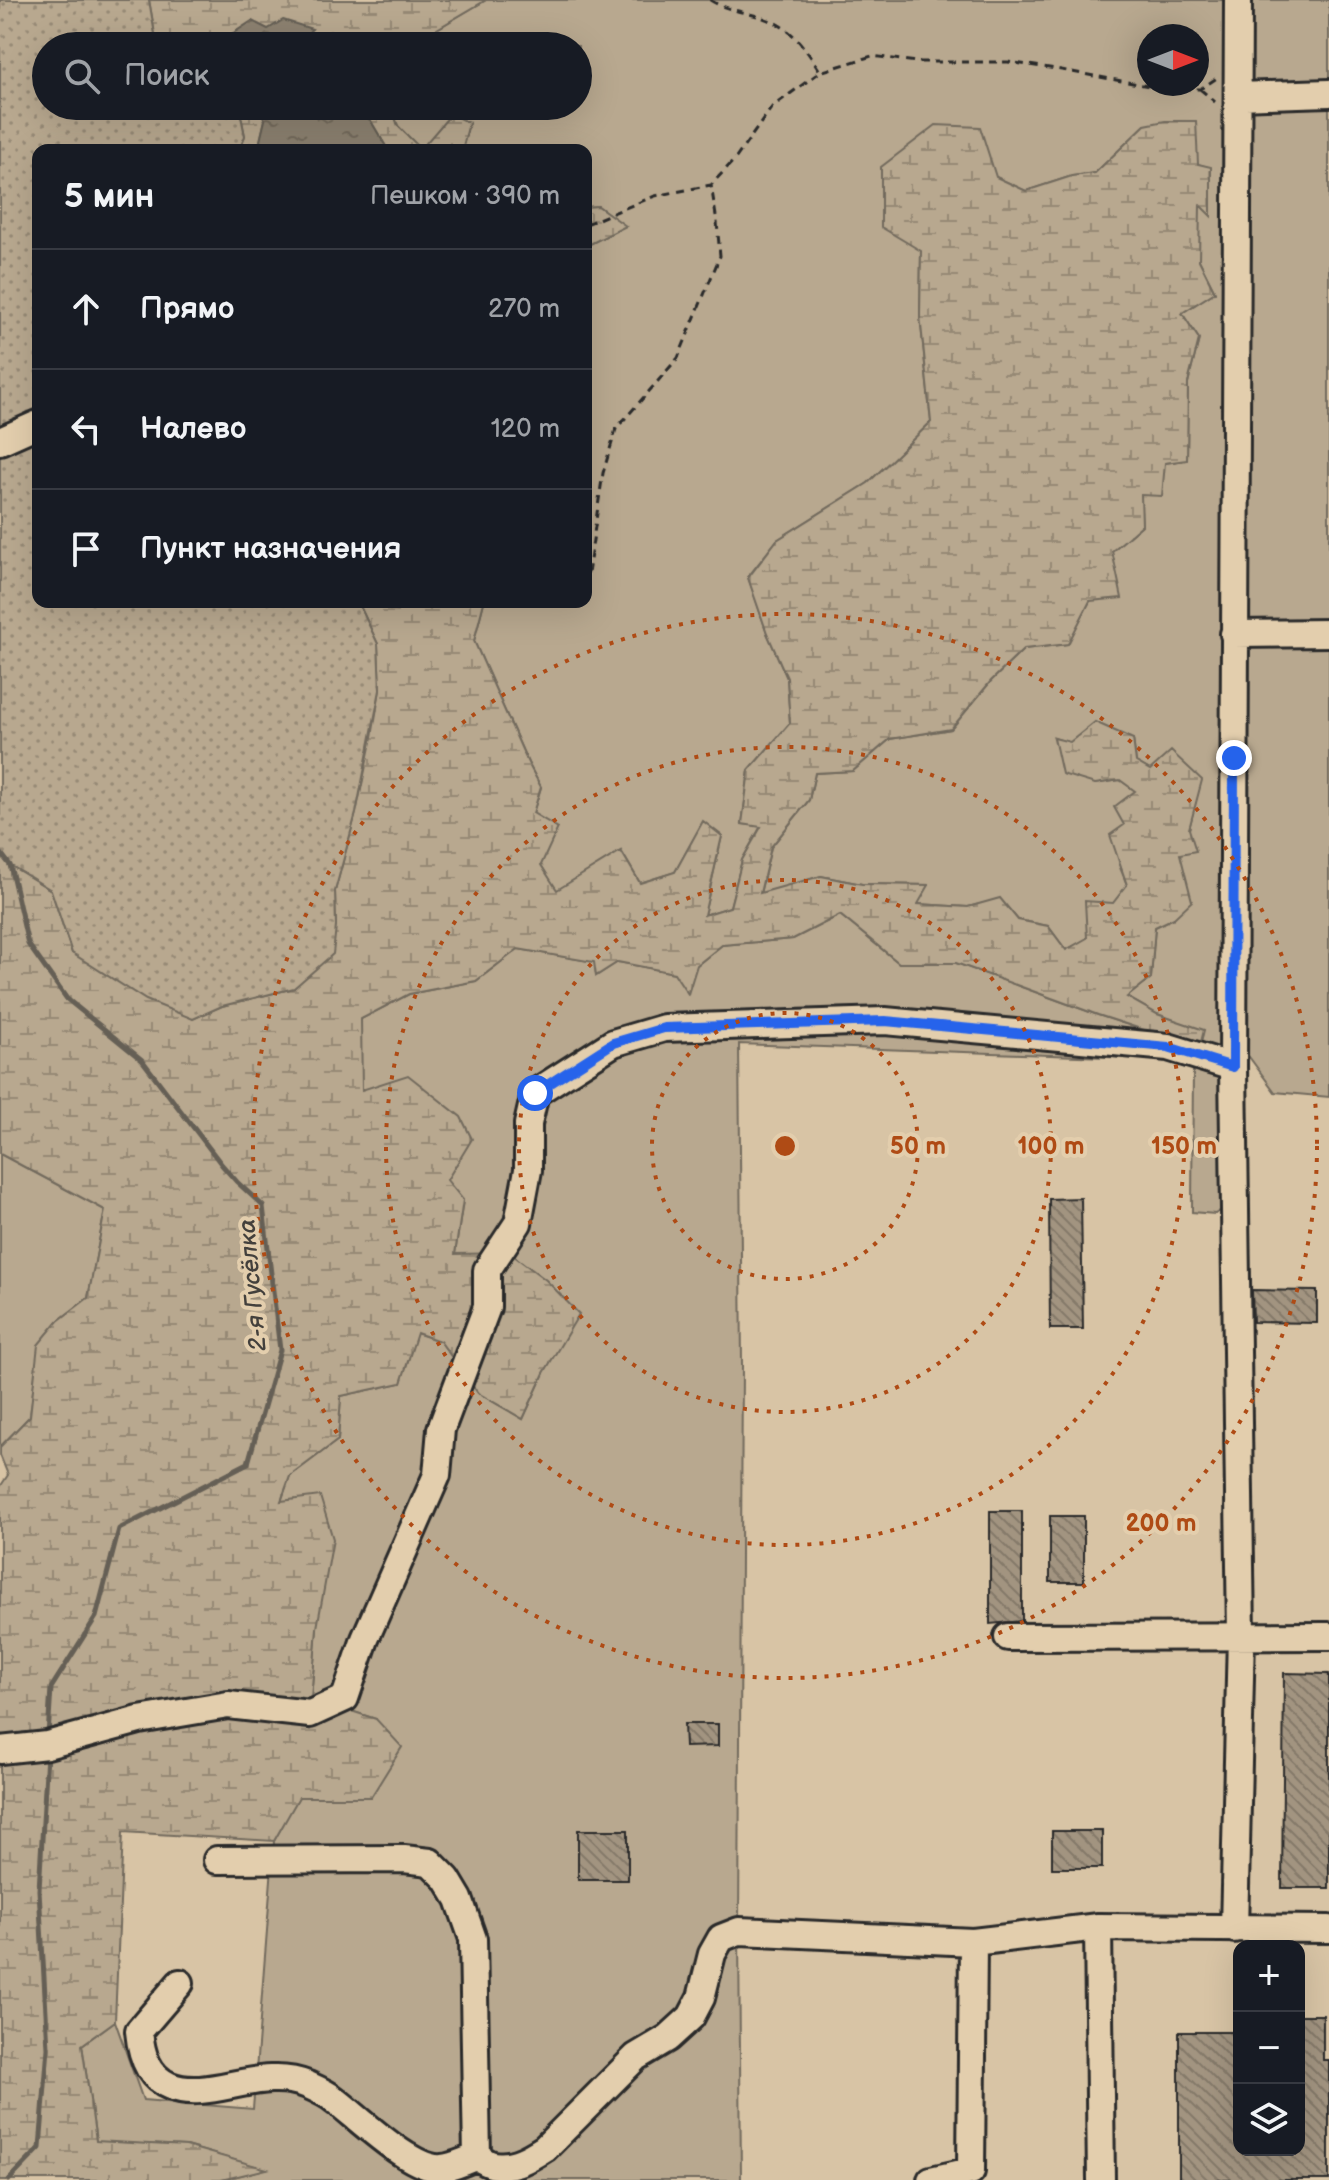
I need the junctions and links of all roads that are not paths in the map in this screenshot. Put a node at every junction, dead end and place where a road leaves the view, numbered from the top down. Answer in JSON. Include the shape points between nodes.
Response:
{"nodes":[{"id":1,"x":1238,"y":0,"type":"edge"},
{"id":2,"x":1329,"y":93,"type":"edge"},
{"id":3,"x":1238,"y":96,"type":"junction"},
{"id":4,"x":32,"y":427,"type":"edge"},
{"id":5,"x":0,"y":441,"type":"edge"},
{"id":6,"x":1329,"y":633,"type":"edge"},
{"id":7,"x":1234,"y":634,"type":"junction"},
{"id":8,"x":1233,"y":1067,"type":"junction"},
{"id":9,"x":1241,"y":1636,"type":"junction"},
{"id":10,"x":1329,"y":1636,"type":"edge"},
{"id":11,"x":1008,"y":1637,"type":"dead end"},
{"id":12,"x":0,"y":1750,"type":"edge"},
{"id":13,"x":217,"y":1860,"type":"dead end"},
{"id":14,"x":1098,"y":1927,"type":"junction"},
{"id":15,"x":1234,"y":1929,"type":"junction"},
{"id":16,"x":1329,"y":1929,"type":"edge"},
{"id":17,"x":973,"y":1942,"type":"junction"},
{"id":18,"x":180,"y":1983,"type":"dead end"},
{"id":19,"x":477,"y":2157,"type":"junction"},
{"id":20,"x":446,"y":2180,"type":"edge"},
{"id":21,"x":931,"y":2180,"type":"edge"},
{"id":22,"x":1101,"y":2180,"type":"edge"}],
"edges":[{"from":1,"to":3,"type":"street"},
{"from":2,"to":3,"type":"street"},
{"from":3,"to":7,"type":"street"},
{"from":4,"to":5,"type":"street"},
{"from":6,"to":7,"type":"street"},
{"from":7,"to":8,"type":"street"},
{"from":8,"to":9,"type":"street"},
{"from":8,"to":12,"type":"street","via":[[1168,1047],[885,1021],[664,1028],[613,1043],[535,1093],[518,1223],[487,1270],[487,1307],[441,1429],[437,1475],[365,1639],[345,1698],[310,1714],[228,1705],[139,1720],[47,1745]]},
{"from":9,"to":10,"type":"street"},
{"from":9,"to":11,"type":"street"},
{"from":9,"to":15,"type":"street"},
{"from":13,"to":19,"type":"street","via":[[404,1859],[430,1862],[447,1879],[473,1939]]},
{"from":14,"to":15,"type":"street"},
{"from":14,"to":17,"type":"street"},
{"from":14,"to":22,"type":"street"},
{"from":15,"to":16,"type":"street"},
{"from":17,"to":19,"type":"street","via":[[739,1931],[721,1938],[691,2017],[668,2038],[636,2057],[528,2159],[494,2166]]},
{"from":17,"to":21,"type":"street","via":[[971,2171]]},
{"from":18,"to":19,"type":"street","via":[[139,2031],[141,2051],[153,2076],[168,2086],[190,2091],[274,2078],[306,2084],[332,2097],[408,2158],[440,2169]]},
{"from":19,"to":20,"type":"street"}]}
